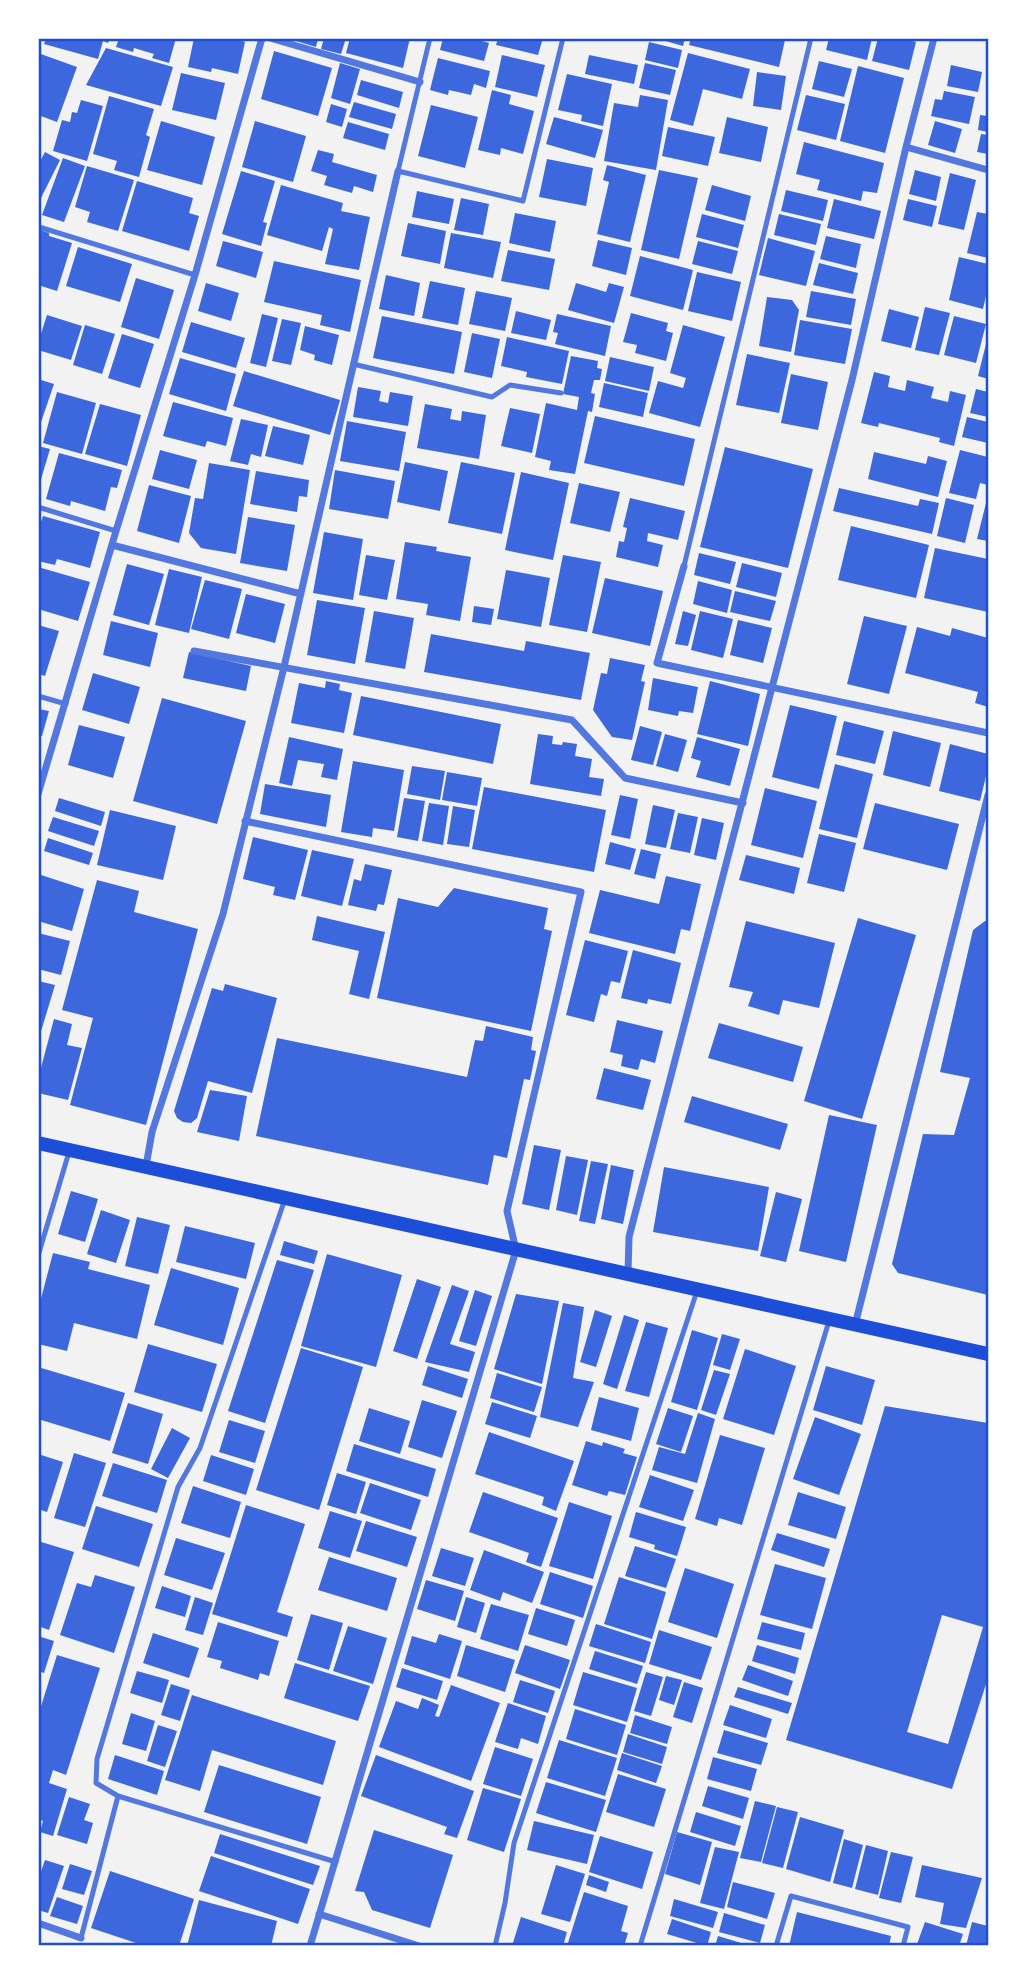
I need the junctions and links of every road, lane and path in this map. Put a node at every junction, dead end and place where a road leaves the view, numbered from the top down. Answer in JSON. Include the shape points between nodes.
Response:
{"nodes":[{"id":1,"x":262,"y":38,"type":"edge"},
{"id":2,"x":270,"y":38,"type":"edge"},
{"id":3,"x":430,"y":38,"type":"edge"},
{"id":4,"x":564,"y":38,"type":"edge"},
{"id":5,"x":811,"y":38,"type":"edge"},
{"id":6,"x":934,"y":38,"type":"edge"},
{"id":7,"x":420,"y":82,"type":"junction"},
{"id":8,"x":906,"y":146,"type":"junction"},
{"id":9,"x":989,"y":170,"type":"edge"},
{"id":10,"x":398,"y":171,"type":"junction"},
{"id":11,"x":39,"y":227,"type":"edge"},
{"id":12,"x":195,"y":275,"type":"junction"},
{"id":13,"x":353,"y":364,"type":"junction"},
{"id":14,"x":561,"y":393,"type":"dead end"},
{"id":15,"x":38,"y":507,"type":"edge"},
{"id":16,"x":116,"y":531,"type":"junction"},
{"id":17,"x":112,"y":545,"type":"junction"},
{"id":18,"x":684,"y":566,"type":"joint"},
{"id":19,"x":301,"y":594,"type":"junction"},
{"id":20,"x":194,"y":651,"type":"dead end"},
{"id":21,"x":284,"y":667,"type":"junction"},
{"id":22,"x":772,"y":687,"type":"junction"},
{"id":23,"x":38,"y":696,"type":"edge"},
{"id":24,"x":66,"y":704,"type":"junction"},
{"id":25,"x":989,"y":733,"type":"edge"},
{"id":26,"x":38,"y":794,"type":"edge"},
{"id":27,"x":989,"y":795,"type":"edge"},
{"id":28,"x":743,"y":803,"type":"junction"},
{"id":29,"x":246,"y":821,"type":"junction"},
{"id":30,"x":38,"y":1143,"type":"edge"},
{"id":31,"x":70,"y":1150,"type":"junction"},
{"id":32,"x":146,"y":1166,"type":"junction"},
{"id":33,"x":286,"y":1196,"type":"junction"},
{"id":34,"x":516,"y":1250,"type":"junction"},
{"id":35,"x":38,"y":1256,"type":"edge"},
{"id":36,"x":628,"y":1273,"type":"junction"},
{"id":37,"x":698,"y":1290,"type":"junction"},
{"id":38,"x":830,"y":1318,"type":"junction"},
{"id":39,"x":855,"y":1325,"type":"junction"},
{"id":40,"x":989,"y":1353,"type":"edge"},
{"id":41,"x":118,"y":1796,"type":"junction"},
{"id":42,"x":336,"y":1862,"type":"junction"},
{"id":43,"x":319,"y":1914,"type":"junction"},
{"id":44,"x":38,"y":1923,"type":"edge"},
{"id":45,"x":81,"y":1938,"type":"joint"},
{"id":46,"x":310,"y":1945,"type":"edge"},
{"id":47,"x":419,"y":1945,"type":"edge"},
{"id":48,"x":495,"y":1945,"type":"edge"},
{"id":49,"x":640,"y":1945,"type":"edge"},
{"id":50,"x":776,"y":1945,"type":"edge"},
{"id":51,"x":903,"y":1945,"type":"edge"}],
"edges":[{"from":1,"to":12,"type":"street"},
{"from":2,"to":7,"type":"street"},
{"from":3,"to":7,"type":"lane"},
{"from":4,"to":10,"type":"lane","via":[[523,201]]},
{"from":5,"to":18,"type":"lane"},
{"from":6,"to":8,"type":"street"},
{"from":7,"to":10,"type":"lane"},
{"from":8,"to":9,"type":"street"},
{"from":8,"to":22,"type":"street","via":[[852,380]]},
{"from":10,"to":13,"type":"street"},
{"from":11,"to":12,"type":"lane"},
{"from":12,"to":16,"type":"street"},
{"from":13,"to":14,"type":"lane","via":[[492,397],[510,385]]},
{"from":13,"to":19,"type":"street"},
{"from":15,"to":16,"type":"lane"},
{"from":16,"to":17,"type":"street"},
{"from":17,"to":19,"type":"street"},
{"from":17,"to":24,"type":"street"},
{"from":18,"to":22,"type":"street","via":[[657,663]]},
{"from":19,"to":21,"type":"street"},
{"from":20,"to":21,"type":"street"},
{"from":21,"to":28,"type":"street","via":[[572,720],[625,778]]},
{"from":21,"to":29,"type":"street"},
{"from":22,"to":25,"type":"street"},
{"from":22,"to":28,"type":"street"},
{"from":23,"to":24,"type":"lane"},
{"from":24,"to":26,"type":"street"},
{"from":27,"to":39,"type":"street"},
{"from":28,"to":36,"type":"street","via":[[629,1237]]},
{"from":29,"to":32,"type":"street","via":[[223,914],[152,1132]]},
{"from":29,"to":34,"type":"street","via":[[581,892],[507,1211]]},
{"from":30,"to":31,"type":"main road"},
{"from":31,"to":32,"type":"main road"},
{"from":31,"to":35,"type":"lane"},
{"from":32,"to":33,"type":"main road"},
{"from":33,"to":34,"type":"main road"},
{"from":33,"to":41,"type":"lane","via":[[200,1448],[178,1487],[97,1759],[96,1783]]},
{"from":34,"to":36,"type":"main road"},
{"from":34,"to":42,"type":"street"},
{"from":36,"to":37,"type":"main road"},
{"from":37,"to":38,"type":"main road"},
{"from":37,"to":48,"type":"lane","via":[[514,1843]]},
{"from":38,"to":39,"type":"main road"},
{"from":38,"to":49,"type":"lane"},
{"from":39,"to":40,"type":"main road"},
{"from":41,"to":42,"type":"lane"},
{"from":41,"to":45,"type":"lane"},
{"from":42,"to":43,"type":"street"},
{"from":43,"to":46,"type":"street"},
{"from":43,"to":47,"type":"street"},
{"from":44,"to":45,"type":"street"},
{"from":50,"to":51,"type":"lane","via":[[791,1896],[908,1927]]}]}
